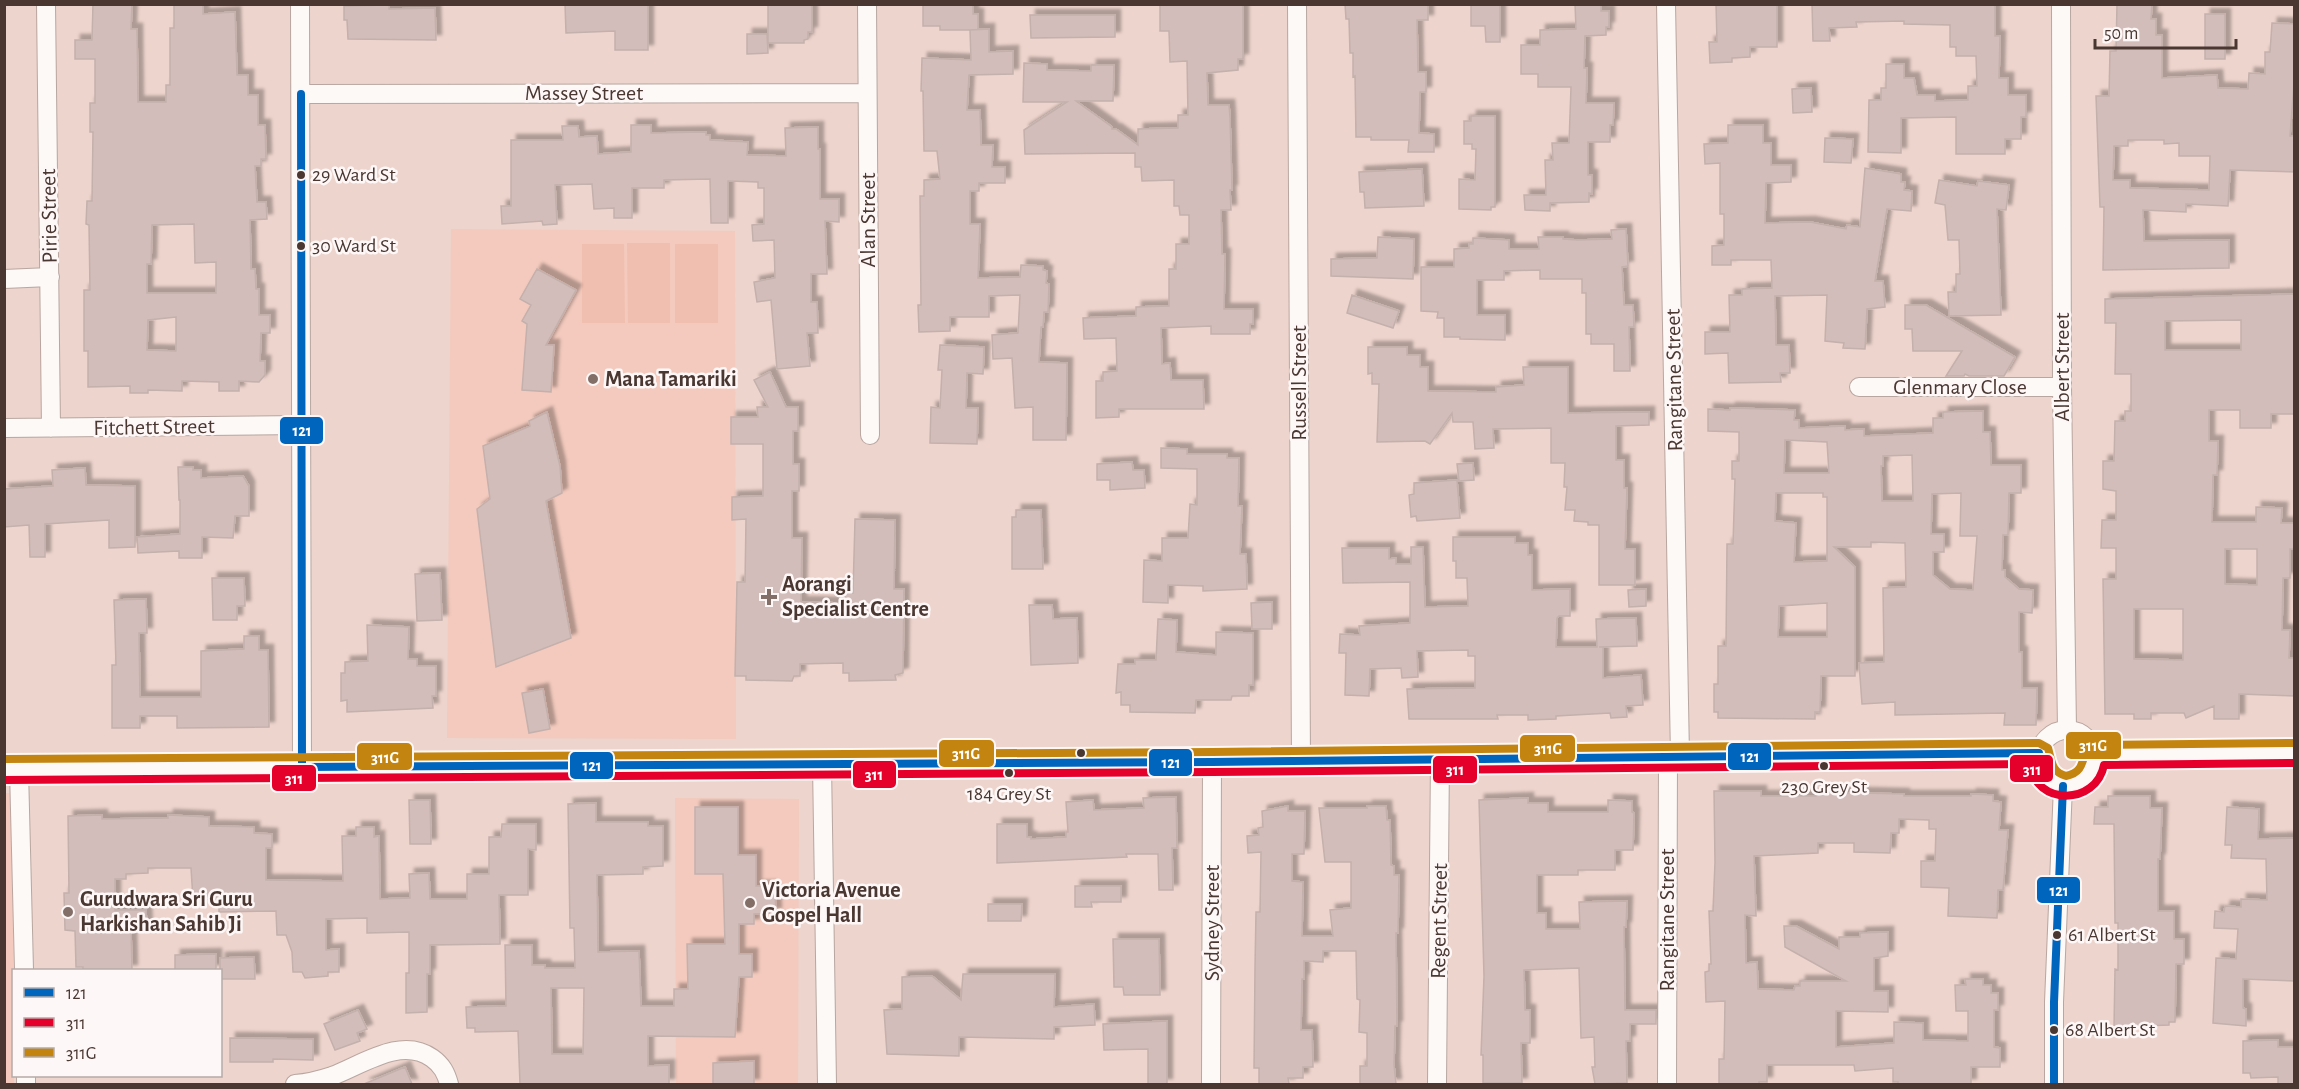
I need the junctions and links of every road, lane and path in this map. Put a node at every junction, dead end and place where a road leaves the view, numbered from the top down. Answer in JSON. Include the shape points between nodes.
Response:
{"nodes":[{"id":1,"x":46,"y":4,"type":"edge"},
{"id":2,"x":300,"y":4,"type":"edge"},
{"id":3,"x":867,"y":4,"type":"edge"},
{"id":4,"x":1297,"y":4,"type":"edge"},
{"id":5,"x":1666,"y":4,"type":"edge"},
{"id":6,"x":2061,"y":4,"type":"edge"},
{"id":7,"x":867,"y":93,"type":"junction"},
{"id":8,"x":301,"y":94,"type":"junction"},
{"id":9,"x":50,"y":277,"type":"junction"},
{"id":10,"x":4,"y":279,"type":"edge"},
{"id":11,"x":1859,"y":387,"type":"dead end"},
{"id":12,"x":2062,"y":387,"type":"junction"},
{"id":13,"x":303,"y":425,"type":"junction"},
{"id":14,"x":4,"y":428,"type":"edge"},
{"id":15,"x":51,"y":428,"type":"junction"},
{"id":16,"x":870,"y":435,"type":"dead end"},
{"id":17,"x":2067,"y":729,"type":"junction"},
{"id":18,"x":2038,"y":753,"type":"junction"},
{"id":19,"x":2295,"y":753,"type":"edge"},
{"id":20,"x":2095,"y":755,"type":"junction"},
{"id":21,"x":1674,"y":756,"type":"junction"},
{"id":22,"x":1440,"y":758,"type":"junction"},
{"id":23,"x":1301,"y":761,"type":"junction"},
{"id":24,"x":1212,"y":762,"type":"junction"},
{"id":25,"x":822,"y":764,"type":"junction"},
{"id":26,"x":302,"y":767,"type":"junction"},
{"id":27,"x":12,"y":770,"type":"edge"},
{"id":28,"x":2063,"y":786,"type":"junction"},
{"id":29,"x":24,"y":969,"type":"edge"},
{"id":30,"x":295,"y":1084,"type":"edge"},
{"id":31,"x":449,"y":1084,"type":"edge"},
{"id":32,"x":827,"y":1084,"type":"edge"},
{"id":33,"x":1212,"y":1084,"type":"edge"},
{"id":34,"x":1437,"y":1084,"type":"edge"},
{"id":35,"x":1667,"y":1084,"type":"edge"},
{"id":36,"x":2054,"y":1084,"type":"edge"}],
"edges":[{"from":1,"to":9,"type":"street","name":"Pirie Street"},
{"from":2,"to":8,"type":"street"},
{"from":3,"to":7,"type":"street","name":"Alan Street"},
{"from":4,"to":23,"type":"street","name":"Russell Street"},
{"from":5,"to":21,"type":"street","name":"Rangitane Street"},
{"from":6,"to":12,"type":"street","name":"Albert Street"},
{"from":7,"to":8,"type":"street","name":"Massey Street"},
{"from":7,"to":16,"type":"street","name":"Alan Street"},
{"from":8,"to":13,"type":"street"},
{"from":9,"to":10,"type":"street"},
{"from":9,"to":15,"type":"street","name":"Pirie Street"},
{"from":11,"to":12,"type":"street","name":"Glenmary Close"},
{"from":12,"to":17,"type":"street","name":"Albert Street"},
{"from":13,"to":15,"type":"street","name":"Fitchett Street"},
{"from":13,"to":26,"type":"street"},
{"from":14,"to":15,"type":"street","name":"Fitchett Street"},
{"from":17,"to":18,"type":"street","via":[[2047,736]]},
{"from":17,"to":20,"type":"street","via":[[2085,736]]},
{"from":18,"to":21,"type":"street"},
{"from":18,"to":28,"type":"street","via":[[2045,777]]},
{"from":19,"to":20,"type":"street"},
{"from":20,"to":28,"type":"street","via":[[2089,776],[2076,785]]},
{"from":21,"to":22,"type":"street"},
{"from":21,"to":35,"type":"street","name":"Rangitane Street"},
{"from":22,"to":23,"type":"street"},
{"from":22,"to":34,"type":"street","name":"Regent Street"},
{"from":23,"to":24,"type":"street"},
{"from":24,"to":25,"type":"street"},
{"from":24,"to":33,"type":"street","name":"Sydney Street"},
{"from":25,"to":26,"type":"street"},
{"from":25,"to":32,"type":"street"},
{"from":26,"to":27,"type":"street"},
{"from":27,"to":29,"type":"street"},
{"from":28,"to":36,"type":"street"},
{"from":30,"to":31,"type":"street","via":[[331,1076],[404,1049],[437,1061]]}]}
